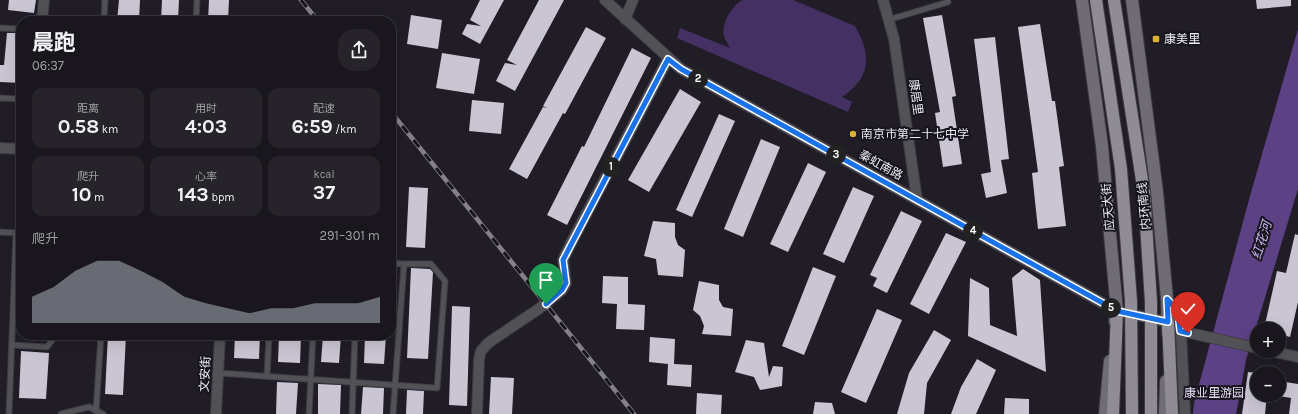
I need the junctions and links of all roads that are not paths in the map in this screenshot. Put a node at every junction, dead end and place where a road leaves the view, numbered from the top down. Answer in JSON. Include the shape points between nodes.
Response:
{"nodes":[{"id":1,"x":44,"y":0,"type":"edge"},
{"id":2,"x":105,"y":0,"type":"edge"},
{"id":3,"x":197,"y":0,"type":"edge"},
{"id":4,"x":605,"y":0,"type":"edge"},
{"id":5,"x":633,"y":0,"type":"edge"},
{"id":6,"x":883,"y":0,"type":"edge"},
{"id":7,"x":1082,"y":0,"type":"edge"},
{"id":8,"x":1096,"y":0,"type":"edge"},
{"id":9,"x":1114,"y":0,"type":"edge"},
{"id":10,"x":1132,"y":0,"type":"edge"},
{"id":11,"x":948,"y":2,"type":"dead end"},
{"id":12,"x":42,"y":16,"type":"edge"},
{"id":13,"x":104,"y":16,"type":"edge"},
{"id":14,"x":196,"y":16,"type":"edge"},
{"id":15,"x":625,"y":19,"type":"junction"},
{"id":16,"x":888,"y":20,"type":"junction"},
{"id":17,"x":0,"y":28,"type":"edge"},
{"id":18,"x":16,"y":29,"type":"edge"},
{"id":19,"x":668,"y":59,"type":"junction"},
{"id":20,"x":0,"y":98,"type":"edge"},
{"id":21,"x":16,"y":99,"type":"edge"},
{"id":22,"x":0,"y":148,"type":"edge"},
{"id":23,"x":16,"y":149,"type":"edge"},
{"id":24,"x":917,"y":200,"type":"junction"},
{"id":25,"x":0,"y":232,"type":"edge"},
{"id":26,"x":16,"y":233,"type":"edge"},
{"id":27,"x":396,"y":263,"type":"edge"},
{"id":28,"x":404,"y":264,"type":"junction"},
{"id":29,"x":16,"y":281,"type":"edge"},
{"id":30,"x":1167,"y":299,"type":"junction"},
{"id":31,"x":1117,"y":311,"type":"junction"},
{"id":32,"x":1168,"y":322,"type":"junction"},
{"id":33,"x":1184,"y":332,"type":"junction"},
{"id":34,"x":52,"y":340,"type":"edge"},
{"id":35,"x":101,"y":340,"type":"edge"},
{"id":36,"x":220,"y":340,"type":"edge"},
{"id":37,"x":269,"y":340,"type":"edge"},
{"id":38,"x":313,"y":340,"type":"edge"},
{"id":39,"x":356,"y":340,"type":"edge"},
{"id":40,"x":12,"y":345,"type":"junction"},
{"id":41,"x":1250,"y":346,"type":"edge"},
{"id":42,"x":1286,"y":354,"type":"edge"},
{"id":43,"x":1298,"y":357,"type":"edge"},
{"id":44,"x":218,"y":373,"type":"junction"},
{"id":45,"x":267,"y":376,"type":"junction"},
{"id":46,"x":310,"y":379,"type":"junction"},
{"id":47,"x":353,"y":382,"type":"junction"},
{"id":48,"x":395,"y":384,"type":"junction"},
{"id":49,"x":96,"y":411,"type":"junction"},
{"id":50,"x":1110,"y":412,"type":"edge"},
{"id":51,"x":9,"y":414,"type":"edge"},
{"id":52,"x":62,"y":414,"type":"edge"},
{"id":53,"x":103,"y":414,"type":"edge"},
{"id":54,"x":216,"y":414,"type":"edge"},
{"id":55,"x":309,"y":414,"type":"edge"},
{"id":56,"x":352,"y":414,"type":"edge"},
{"id":57,"x":393,"y":414,"type":"edge"},
{"id":58,"x":477,"y":414,"type":"edge"},
{"id":59,"x":1132,"y":414,"type":"edge"},
{"id":60,"x":1151,"y":414,"type":"edge"},
{"id":61,"x":1170,"y":414,"type":"edge"},
{"id":62,"x":1186,"y":414,"type":"edge"}],
"edges":[{"from":1,"to":12,"type":"street"},
{"from":2,"to":13,"type":"lane"},
{"from":3,"to":14,"type":"lane"},
{"from":4,"to":15,"type":"street","name":"秦虹南路"},
{"from":5,"to":15,"type":"street"},
{"from":6,"to":16,"type":"street","name":"康居里"},
{"from":7,"to":31,"type":"main road","name":"应天大街","via":[[1102,146]]},
{"from":8,"to":59,"type":"highway","name":"内环南线","bridge":true,"via":[[1121,169],[1131,301]]},
{"from":9,"to":60,"type":"highway","name":"内环南线","bridge":true,"via":[[1144,193],[1151,302]]},
{"from":10,"to":30,"type":"main road","via":[[1157,192]]},
{"from":11,"to":16,"type":"lane"},
{"from":15,"to":19,"type":"street","name":"秦虹南路"},
{"from":16,"to":24,"type":"street","name":"康居里","via":[[894,39]]},
{"from":17,"to":18,"type":"lane"},
{"from":19,"to":24,"type":"street","name":"秦虹南路","via":[[688,73]]},
{"from":19,"to":58,"type":"street","via":[[563,260],[566,283],[562,290],[488,343],[481,351]]},
{"from":20,"to":21,"type":"lane"},
{"from":22,"to":23,"type":"street"},
{"from":24,"to":31,"type":"street","name":"秦虹南路"},
{"from":25,"to":26,"type":"lane"},
{"from":27,"to":28,"type":"lane"},
{"from":28,"to":48,"type":"lane"},
{"from":28,"to":48,"type":"lane","via":[[432,264],[445,281],[437,388]]},
{"from":29,"to":40,"type":"lane"},
{"from":30,"to":32,"type":"main road"},
{"from":30,"to":33,"type":"street","via":[[1178,311]]},
{"from":31,"to":32,"type":"street","name":"秦虹南路"},
{"from":31,"to":50,"type":"highway"},
{"from":32,"to":61,"type":"highway"},
{"from":33,"to":41,"type":"street"},
{"from":33,"to":62,"type":"street"},
{"from":34,"to":40,"type":"lane","via":[[47,347]]},
{"from":35,"to":49,"type":"lane"},
{"from":36,"to":44,"type":"street","name":"文安街"},
{"from":37,"to":45,"type":"lane"},
{"from":38,"to":46,"type":"lane"},
{"from":39,"to":47,"type":"lane"},
{"from":40,"to":51,"type":"lane"},
{"from":42,"to":43,"type":"street"},
{"from":44,"to":45,"type":"lane"},
{"from":44,"to":54,"type":"street","name":"文安街"},
{"from":45,"to":46,"type":"lane"},
{"from":46,"to":47,"type":"lane"},
{"from":46,"to":55,"type":"lane"},
{"from":47,"to":48,"type":"lane"},
{"from":47,"to":56,"type":"lane"},
{"from":48,"to":57,"type":"lane"},
{"from":49,"to":52,"type":"lane","via":[[90,407]]},
{"from":49,"to":53,"type":"lane"}]}
